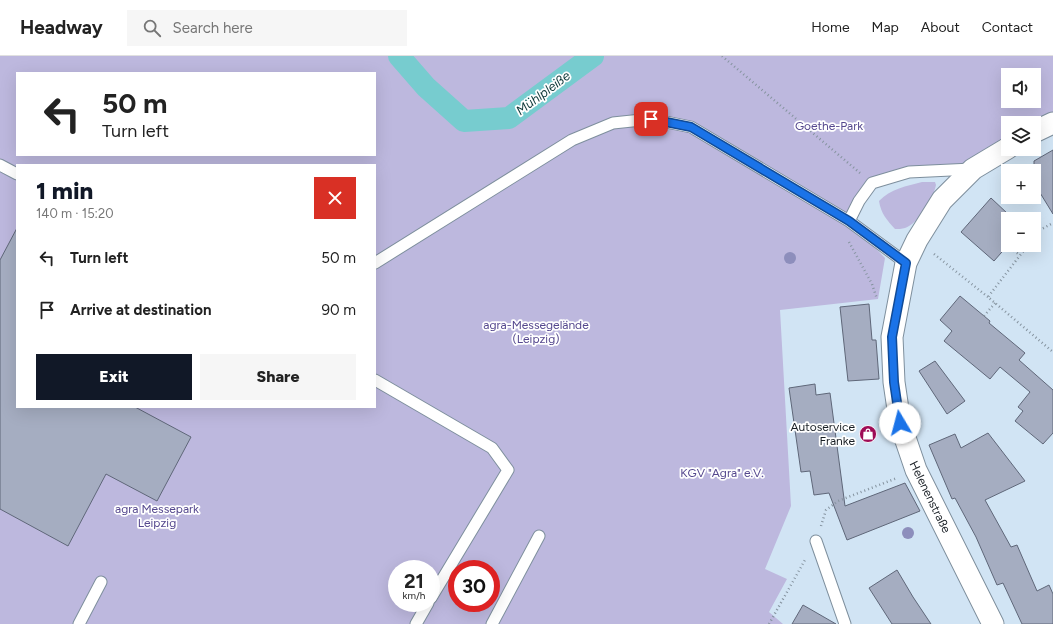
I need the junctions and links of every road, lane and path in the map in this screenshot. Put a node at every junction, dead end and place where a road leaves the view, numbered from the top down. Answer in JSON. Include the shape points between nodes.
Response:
{"nodes":[{"id":1,"x":722,"y":56,"type":"edge"},
{"id":2,"x":1053,"y":123,"type":"edge"},
{"id":3,"x":1041,"y":129,"type":"edge"},
{"id":4,"x":1001,"y":152,"type":"edge"},
{"id":5,"x":1,"y":168,"type":"edge"},
{"id":6,"x":973,"y":169,"type":"junction"},
{"id":7,"x":16,"y":174,"type":"edge"},
{"id":8,"x":872,"y":183,"type":"junction"},
{"id":9,"x":849,"y":221,"type":"junction"},
{"id":10,"x":1053,"y":223,"type":"edge"},
{"id":11,"x":1041,"y":229,"type":"edge"},
{"id":12,"x":917,"y":240,"type":"junction"},
{"id":13,"x":1016,"y":252,"type":"edge"},
{"id":14,"x":1022,"y":252,"type":"edge"},
{"id":15,"x":1020,"y":255,"type":"junction"},
{"id":16,"x":376,"y":262,"type":"edge"},
{"id":17,"x":906,"y":263,"type":"junction"},
{"id":18,"x":988,"y":297,"type":"junction"},
{"id":19,"x":995,"y":303,"type":"junction"},
{"id":20,"x":879,"y":304,"type":"dead end"},
{"id":21,"x":984,"y":316,"type":"dead end"},
{"id":22,"x":1053,"y":352,"type":"edge"},
{"id":23,"x":376,"y":381,"type":"edge"},
{"id":24,"x":540,"y":536,"type":"dead end"},
{"id":25,"x":816,"y":541,"type":"dead end"},
{"id":26,"x":101,"y":582,"type":"dead end"},
{"id":27,"x":440,"y":583,"type":"edge"},
{"id":28,"x":423,"y":612,"type":"edge"},
{"id":29,"x":79,"y":624,"type":"edge"},
{"id":30,"x":416,"y":624,"type":"edge"},
{"id":31,"x":492,"y":624,"type":"edge"},
{"id":32,"x":845,"y":624,"type":"edge"},
{"id":33,"x":993,"y":624,"type":"edge"}],
"edges":[{"from":1,"to":8,"type":"path"},
{"from":2,"to":3,"type":"street"},
{"from":4,"to":6,"type":"street","name":"Helenenstraße"},
{"from":5,"to":7,"type":"lane"},
{"from":6,"to":8,"type":"lane","via":[[910,172]]},
{"from":6,"to":12,"type":"street","name":"Helenenstraße","via":[[942,200]]},
{"from":8,"to":9,"type":"lane"},
{"from":9,"to":16,"type":"lane","via":[[691,127],[651,119],[613,123],[572,140]]},
{"from":9,"to":17,"type":"lane"},
{"from":9,"to":20,"type":"path","via":[[846,236],[872,284]]},
{"from":10,"to":11,"type":"path"},
{"from":12,"to":17,"type":"street","name":"Helenenstraße"},
{"from":12,"to":18,"type":"path"},
{"from":13,"to":15,"type":"path"},
{"from":14,"to":15,"type":"path"},
{"from":15,"to":18,"type":"path"},
{"from":17,"to":33,"type":"street","name":"Helenenstraße","via":[[892,337],[894,382],[900,423],[916,470]]},
{"from":18,"to":19,"type":"path"},
{"from":19,"to":21,"type":"path"},
{"from":19,"to":22,"type":"path"},
{"from":23,"to":27,"type":"lane","via":[[492,448],[508,470]]},
{"from":24,"to":31,"type":"lane"},
{"from":25,"to":32,"type":"lane"},
{"from":26,"to":29,"type":"lane"},
{"from":28,"to":30,"type":"lane"}]}
